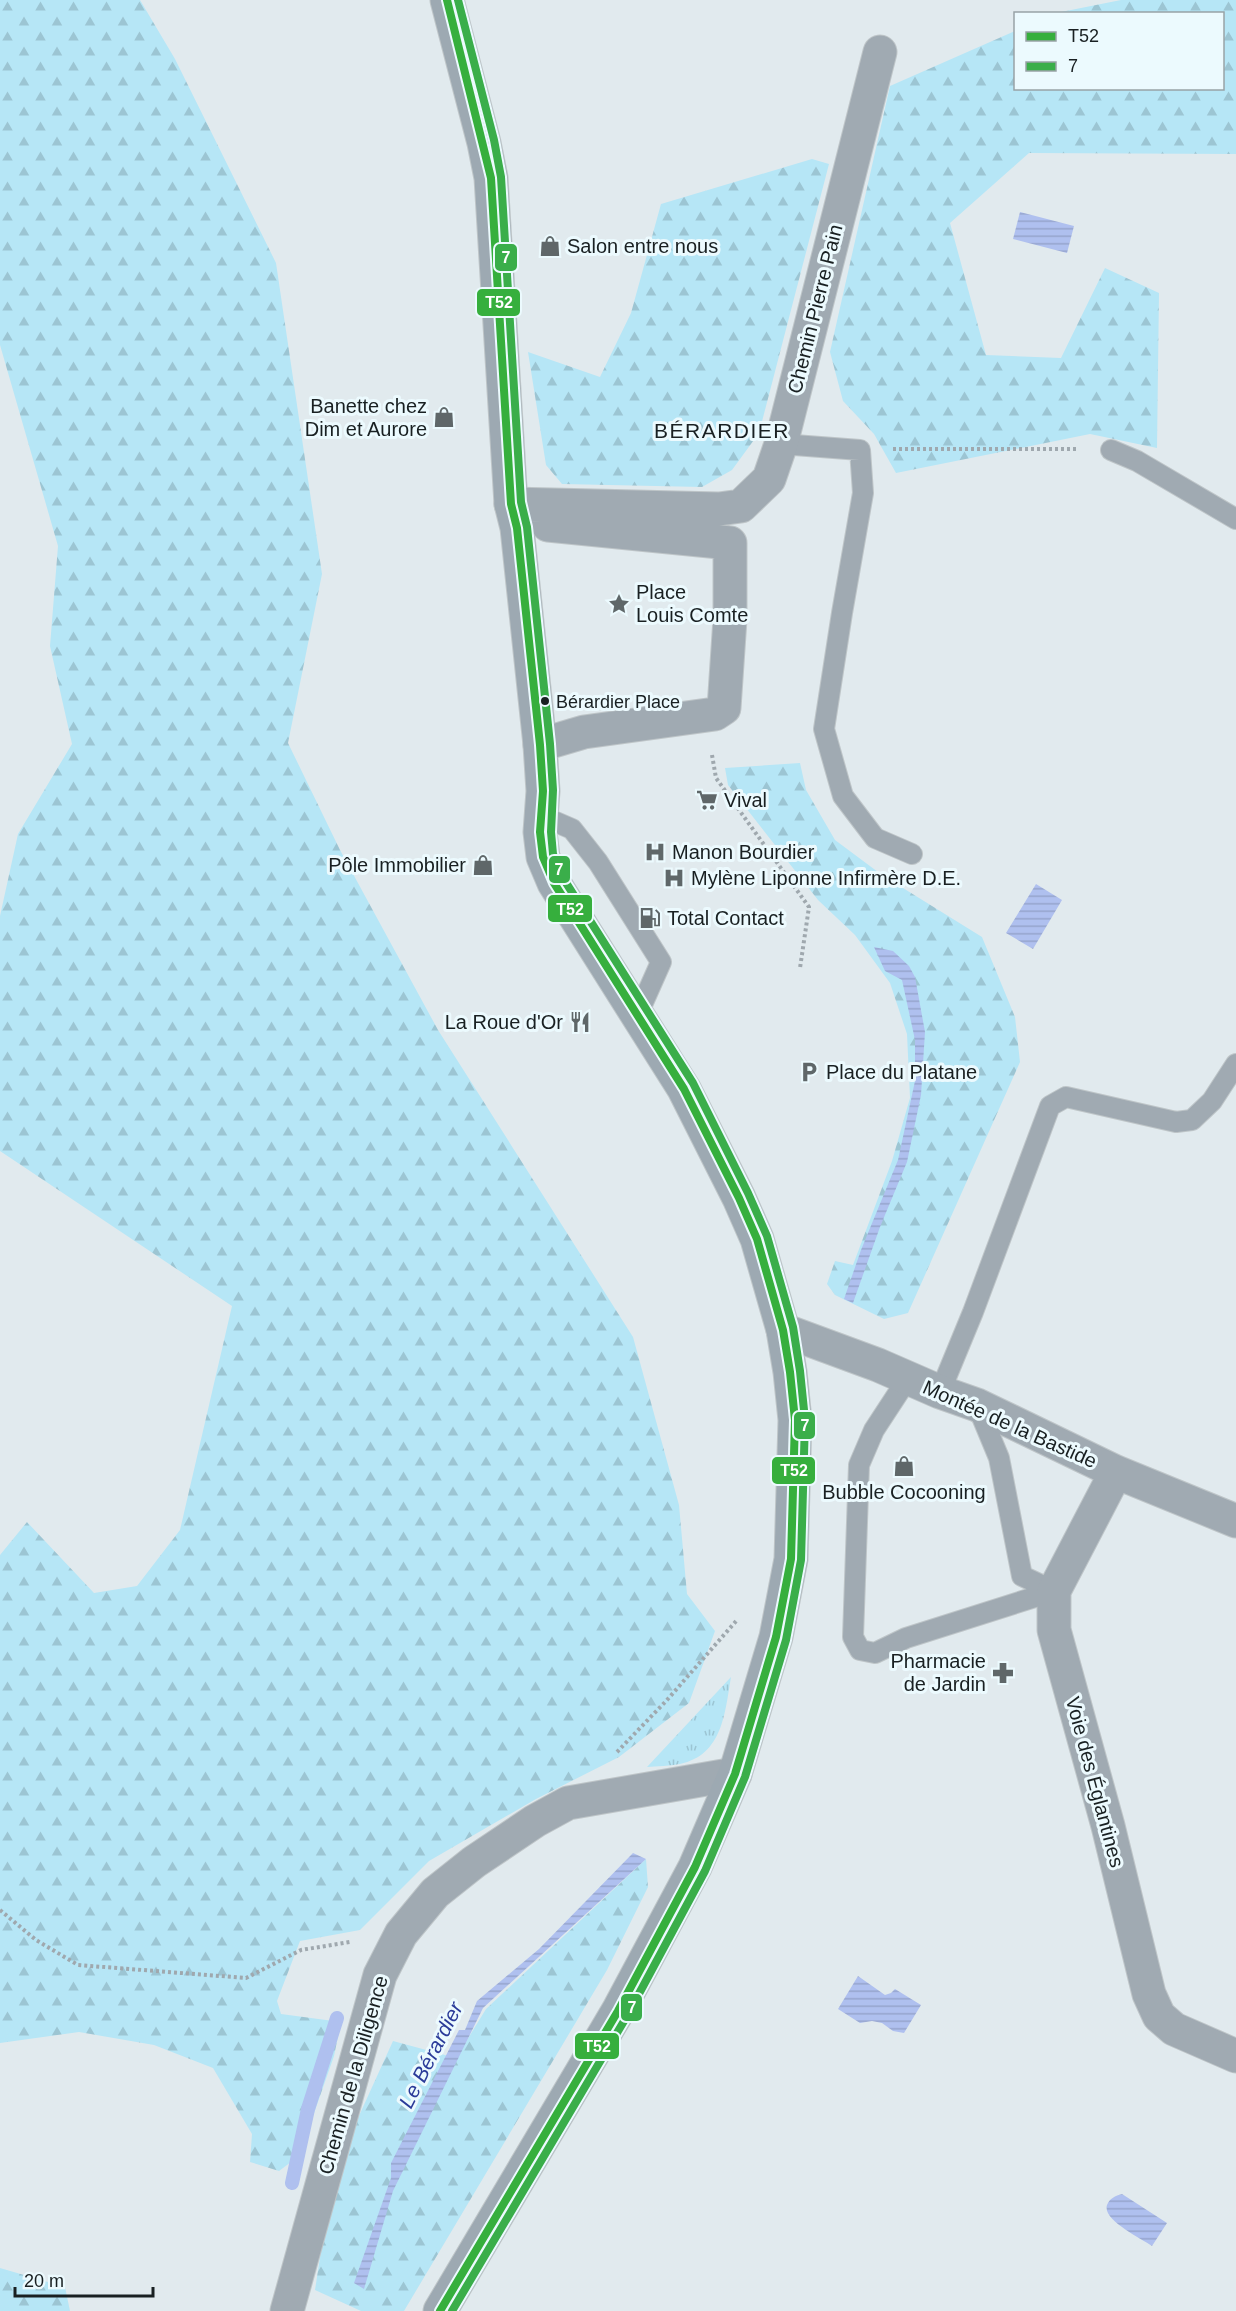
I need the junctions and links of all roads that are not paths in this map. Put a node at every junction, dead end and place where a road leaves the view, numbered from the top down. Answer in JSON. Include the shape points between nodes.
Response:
{"nodes":[{"id":1,"x":447,"y":0,"type":"edge"},
{"id":2,"x":879,"y":52,"type":"dead end"},
{"id":3,"x":781,"y":444,"type":"junction"},
{"id":4,"x":1111,"y":450,"type":"road end"},
{"id":5,"x":514,"y":516,"type":"junction"},
{"id":6,"x":1236,"y":519,"type":"edge"},
{"id":7,"x":540,"y":746,"type":"junction"},
{"id":8,"x":542,"y":816,"type":"junction"},
{"id":9,"x":912,"y":854,"type":"dead end"},
{"id":10,"x":637,"y":1016,"type":"junction"},
{"id":11,"x":1236,"y":1064,"type":"edge"},
{"id":12,"x":783,"y":1330,"type":"junction"},
{"id":13,"x":908,"y":1378,"type":"junction"},
{"id":14,"x":940,"y":1392,"type":"junction"},
{"id":15,"x":977,"y":1405,"type":"junction"},
{"id":16,"x":1116,"y":1472,"type":"junction"},
{"id":17,"x":1236,"y":1521,"type":"edge"},
{"id":18,"x":1054,"y":1591,"type":"junction"},
{"id":19,"x":735,"y":1774,"type":"junction"},
{"id":20,"x":1236,"y":2056,"type":"edge"},
{"id":21,"x":287,"y":2311,"type":"edge"},
{"id":22,"x":440,"y":2311,"type":"edge"}],
"edges":[{"from":1,"to":5,"type":"main road","via":[[491,178]]},
{"from":2,"to":3,"type":"street","name":"Chemin Pierre Pain"},
{"from":3,"to":5,"type":"street","name":"Chemin Pierre Pain","via":[[769,478],[741,506]]},
{"from":3,"to":9,"type":"lane","via":[[860,450],[863,493],[824,729],[843,796],[874,838]]},
{"from":4,"to":6,"type":"lane"},
{"from":5,"to":7,"type":"main road"},
{"from":5,"to":7,"type":"street","via":[[548,525],[730,543],[724,708],[704,717],[584,732]]},
{"from":7,"to":8,"type":"main road"},
{"from":8,"to":10,"type":"main road","via":[[543,857],[554,883]]},
{"from":8,"to":10,"type":"lane","via":[[572,829],[598,862],[661,962]]},
{"from":10,"to":12,"type":"main road","via":[[684,1089],[739,1198],[757,1239]]},
{"from":11,"to":14,"type":"lane","via":[[1212,1101],[1192,1120],[1176,1122],[1066,1097],[1050,1106]]},
{"from":12,"to":13,"type":"street","name":"Montée de la Bastide"},
{"from":12,"to":19,"type":"main road","via":[[795,1420],[791,1559],[776,1637]]},
{"from":13,"to":14,"type":"street","name":"Montée de la Bastide"},
{"from":13,"to":18,"type":"lane","via":[[874,1430],[859,1465],[853,1637],[860,1650],[875,1653],[906,1638]]},
{"from":14,"to":15,"type":"street","name":"Montée de la Bastide"},
{"from":15,"to":16,"type":"street","name":"Montée de la Bastide"},
{"from":15,"to":18,"type":"lane","via":[[999,1458],[1022,1576]]},
{"from":16,"to":17,"type":"street","name":"Montée de la Bastide"},
{"from":16,"to":18,"type":"street","name":"Voie des Églantines"},
{"from":18,"to":20,"type":"street","name":"Voie des Églantines","via":[[1054,1630],[1149,1994],[1159,2016],[1174,2029]]},
{"from":19,"to":21,"type":"street","name":"Chemin de la Diligence","via":[[568,1803],[474,1862],[435,1893],[401,1934],[380,1975]]},
{"from":19,"to":22,"type":"main road","via":[[695,1867],[618,2011]]}]}
